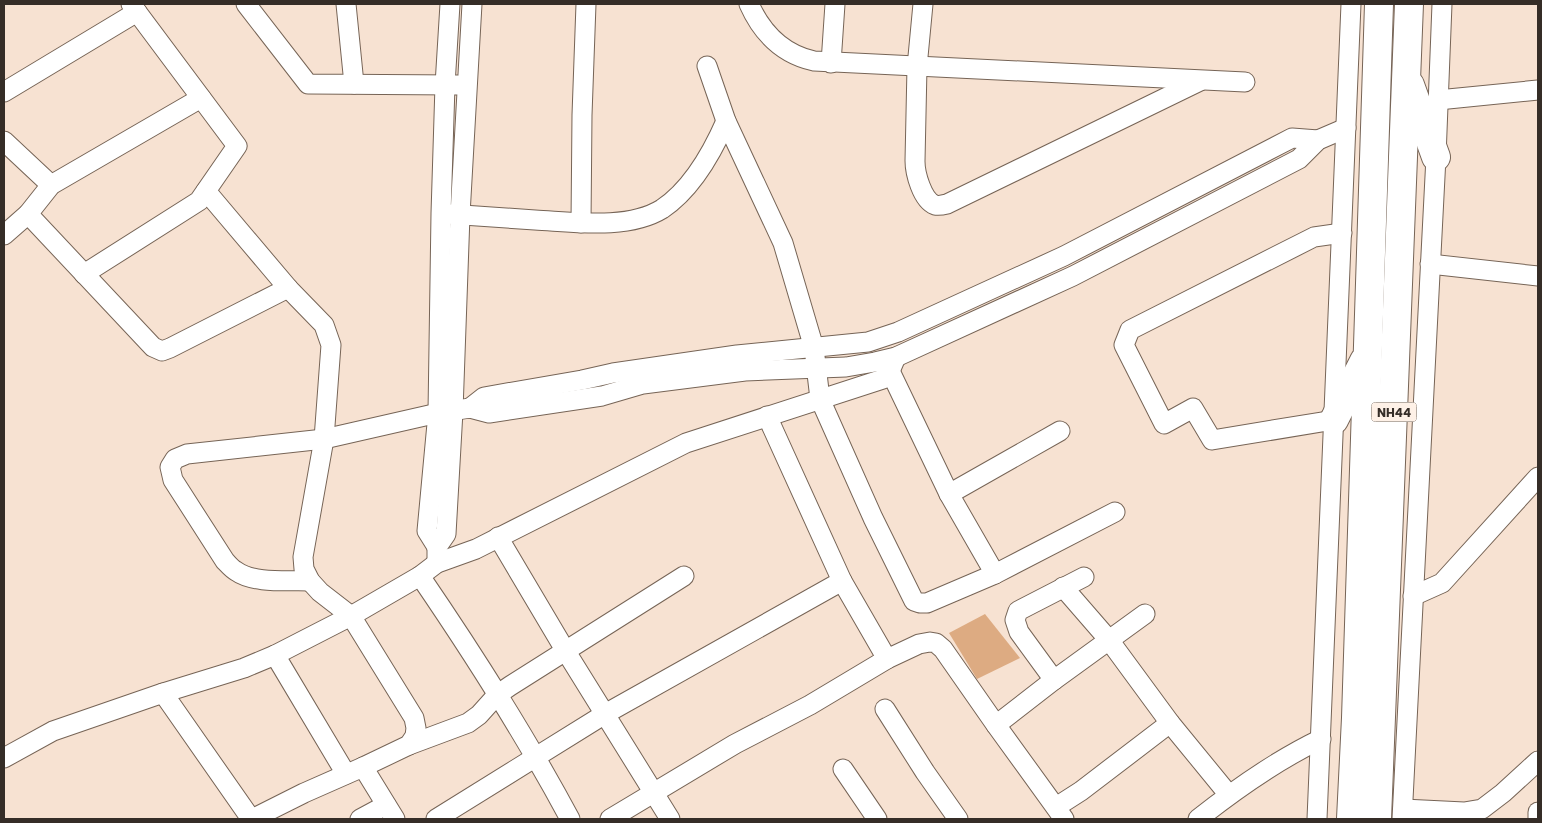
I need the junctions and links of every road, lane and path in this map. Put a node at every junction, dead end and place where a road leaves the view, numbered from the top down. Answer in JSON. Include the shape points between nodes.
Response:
{"nodes":[{"id":1,"x":246,"y":4,"type":"edge"},
{"id":2,"x":346,"y":4,"type":"edge"},
{"id":3,"x":450,"y":4,"type":"edge"},
{"id":4,"x":472,"y":4,"type":"edge"},
{"id":5,"x":586,"y":4,"type":"edge"},
{"id":6,"x":749,"y":4,"type":"edge"},
{"id":7,"x":835,"y":4,"type":"edge"},
{"id":8,"x":923,"y":4,"type":"edge"},
{"id":9,"x":1351,"y":4,"type":"edge"},
{"id":10,"x":1379,"y":4,"type":"edge"},
{"id":11,"x":1409,"y":4,"type":"edge"},
{"id":12,"x":1442,"y":4,"type":"edge"},
{"id":13,"x":134,"y":8,"type":"edge"},
{"id":14,"x":831,"y":63,"type":"junction"},
{"id":15,"x":707,"y":66,"type":"dead end"},
{"id":16,"x":917,"y":67,"type":"junction"},
{"id":17,"x":1406,"y":75,"type":"junction"},
{"id":18,"x":1202,"y":80,"type":"junction"},
{"id":19,"x":1245,"y":82,"type":"dead end"},
{"id":20,"x":354,"y":84,"type":"junction"},
{"id":21,"x":445,"y":85,"type":"junction"},
{"id":22,"x":468,"y":85,"type":"junction"},
{"id":23,"x":1538,"y":90,"type":"edge"},
{"id":24,"x":4,"y":92,"type":"edge"},
{"id":25,"x":201,"y":98,"type":"junction"},
{"id":26,"x":1438,"y":100,"type":"junction"},
{"id":27,"x":726,"y":121,"type":"junction"},
{"id":28,"x":1346,"y":128,"type":"junction"},
{"id":29,"x":1318,"y":140,"type":"junction"},
{"id":30,"x":4,"y":141,"type":"edge"},
{"id":31,"x":1436,"y":157,"type":"junction"},
{"id":32,"x":1221,"y":174,"type":"junction"},
{"id":33,"x":51,"y":185,"type":"junction"},
{"id":34,"x":206,"y":191,"type":"junction"},
{"id":35,"x":1231,"y":194,"type":"junction"},
{"id":36,"x":441,"y":214,"type":"junction"},
{"id":37,"x":460,"y":215,"type":"junction"},
{"id":38,"x":12,"y":222,"type":"edge"},
{"id":39,"x":581,"y":223,"type":"junction"},
{"id":40,"x":1342,"y":233,"type":"junction"},
{"id":41,"x":1430,"y":264,"type":"junction"},
{"id":42,"x":84,"y":274,"type":"junction"},
{"id":43,"x":1538,"y":276,"type":"edge"},
{"id":44,"x":997,"y":287,"type":"junction"},
{"id":45,"x":288,"y":288,"type":"junction"},
{"id":46,"x":1004,"y":308,"type":"junction"},
{"id":47,"x":814,"y":348,"type":"junction"},
{"id":48,"x":1368,"y":354,"type":"junction"},
{"id":49,"x":893,"y":364,"type":"junction"},
{"id":50,"x":816,"y":367,"type":"junction"},
{"id":51,"x":585,"y":389,"type":"junction"},
{"id":52,"x":820,"y":399,"type":"junction"},
{"id":53,"x":453,"y":411,"type":"junction"},
{"id":54,"x":766,"y":416,"type":"junction"},
{"id":55,"x":1334,"y":420,"type":"junction"},
{"id":56,"x":1060,"y":431,"type":"dead end"},
{"id":57,"x":324,"y":439,"type":"junction"},
{"id":58,"x":1538,"y":477,"type":"edge"},
{"id":59,"x":949,"y":494,"type":"junction"},
{"id":60,"x":1115,"y":512,"type":"dead end"},
{"id":61,"x":498,"y":537,"type":"junction"},
{"id":62,"x":437,"y":555,"type":"junction"},
{"id":63,"x":995,"y":574,"type":"junction"},
{"id":64,"x":420,"y":576,"type":"junction"},
{"id":65,"x":684,"y":576,"type":"dead end"},
{"id":66,"x":1084,"y":577,"type":"dead end"},
{"id":67,"x":310,"y":581,"type":"junction"},
{"id":68,"x":842,"y":582,"type":"junction"},
{"id":69,"x":1063,"y":587,"type":"junction"},
{"id":70,"x":1413,"y":596,"type":"junction"},
{"id":71,"x":1145,"y":614,"type":"dead end"},
{"id":72,"x":351,"y":616,"type":"junction"},
{"id":73,"x":1109,"y":640,"type":"junction"},
{"id":74,"x":565,"y":650,"type":"junction"},
{"id":75,"x":275,"y":655,"type":"junction"},
{"id":76,"x":887,"y":659,"type":"junction"},
{"id":77,"x":1054,"y":680,"type":"junction"},
{"id":78,"x":163,"y":693,"type":"junction"},
{"id":79,"x":497,"y":695,"type":"junction"},
{"id":80,"x":885,"y":709,"type":"dead end"},
{"id":81,"x":605,"y":714,"type":"junction"},
{"id":82,"x":1170,"y":723,"type":"junction"},
{"id":83,"x":996,"y":725,"type":"junction"},
{"id":84,"x":1321,"y":738,"type":"junction"},
{"id":85,"x":408,"y":745,"type":"junction"},
{"id":86,"x":537,"y":757,"type":"junction"},
{"id":87,"x":4,"y":758,"type":"edge"},
{"id":88,"x":1538,"y":760,"type":"edge"},
{"id":89,"x":843,"y":769,"type":"dead end"},
{"id":90,"x":354,"y":771,"type":"junction"},
{"id":91,"x":654,"y":794,"type":"junction"},
{"id":92,"x":1228,"y":795,"type":"junction"},
{"id":93,"x":390,"y":812,"type":"edge"},
{"id":94,"x":1538,"y":812,"type":"edge"},
{"id":95,"x":1060,"y":813,"type":"edge"},
{"id":96,"x":1402,"y":814,"type":"edge"},
{"id":97,"x":252,"y":819,"type":"edge"},
{"id":98,"x":360,"y":819,"type":"edge"},
{"id":99,"x":436,"y":819,"type":"edge"},
{"id":100,"x":570,"y":819,"type":"edge"},
{"id":101,"x":610,"y":819,"type":"edge"},
{"id":102,"x":670,"y":819,"type":"edge"},
{"id":103,"x":877,"y":819,"type":"edge"},
{"id":104,"x":958,"y":819,"type":"edge"},
{"id":105,"x":1198,"y":819,"type":"edge"},
{"id":106,"x":1317,"y":819,"type":"edge"},
{"id":107,"x":1350,"y":819,"type":"edge"},
{"id":108,"x":1377,"y":819,"type":"edge"},
{"id":109,"x":1538,"y":819,"type":"edge"}],
"edges":[{"from":1,"to":20,"type":"street","via":[[308,84]]},
{"from":2,"to":20,"type":"street"},
{"from":3,"to":21,"type":"street"},
{"from":4,"to":22,"type":"street"},
{"from":5,"to":39,"type":"street"},
{"from":6,"to":14,"type":"street","via":[[764,30],[778,45],[800,58]]},
{"from":7,"to":14,"type":"street"},
{"from":8,"to":16,"type":"street"},
{"from":9,"to":28,"type":"street"},
{"from":10,"to":48,"type":"highway","number":"NH44"},
{"from":11,"to":17,"type":"highway","number":"NH44"},
{"from":12,"to":26,"type":"street"},
{"from":13,"to":24,"type":"street"},
{"from":13,"to":25,"type":"street"},
{"from":14,"to":16,"type":"street"},
{"from":15,"to":27,"type":"street"},
{"from":16,"to":18,"type":"street"},
{"from":16,"to":18,"type":"street","via":[[915,173],[929,200],[937,205],[947,204]]},
{"from":17,"to":31,"type":"highway"},
{"from":17,"to":108,"type":"highway","number":"NH44"},
{"from":18,"to":19,"type":"street"},
{"from":20,"to":21,"type":"street"},
{"from":21,"to":22,"type":"street"},
{"from":21,"to":36,"type":"street"},
{"from":22,"to":37,"type":"street"},
{"from":23,"to":26,"type":"street"},
{"from":25,"to":33,"type":"street"},
{"from":25,"to":34,"type":"street","via":[[237,146]]},
{"from":26,"to":31,"type":"street"},
{"from":27,"to":39,"type":"street","via":[[701,168],[684,190],[662,209],[641,218]]},
{"from":27,"to":47,"type":"street","via":[[783,243]]},
{"from":28,"to":29,"type":"street"},
{"from":28,"to":40,"type":"street"},
{"from":29,"to":32,"type":"street","via":[[1292,138]]},
{"from":29,"to":35,"type":"street","via":[[1299,159]]},
{"from":30,"to":33,"type":"street"},
{"from":31,"to":41,"type":"street"},
{"from":32,"to":35,"type":"street"},
{"from":32,"to":44,"type":"street"},
{"from":33,"to":38,"type":"street"},
{"from":34,"to":42,"type":"street","via":[[199,201]]},
{"from":34,"to":45,"type":"street"},
{"from":35,"to":46,"type":"street"},
{"from":36,"to":37,"type":"street"},
{"from":36,"to":53,"type":"street"},
{"from":37,"to":39,"type":"street"},
{"from":37,"to":53,"type":"street"},
{"from":38,"to":42,"type":"street"},
{"from":40,"to":55,"type":"street"},
{"from":40,"to":55,"type":"street","via":[[1314,237],[1130,330],[1124,345],[1164,424],[1194,408],[1212,440]]},
{"from":41,"to":43,"type":"street"},
{"from":41,"to":70,"type":"street"},
{"from":42,"to":45,"type":"street","via":[[153,347],[162,351]]},
{"from":44,"to":46,"type":"street"},
{"from":44,"to":47,"type":"street","via":[[898,332],[868,342]]},
{"from":45,"to":57,"type":"street","via":[[324,325],[331,345]]},
{"from":46,"to":49,"type":"street"},
{"from":47,"to":50,"type":"street"},
{"from":47,"to":51,"type":"street","via":[[613,373]]},
{"from":48,"to":55,"type":"highway"},
{"from":48,"to":107,"type":"highway","number":"NH44"},
{"from":49,"to":50,"type":"street","via":[[875,362]]},
{"from":49,"to":52,"type":"street","via":[[883,379]]},
{"from":49,"to":59,"type":"street"},
{"from":50,"to":51,"type":"street","via":[[744,371],[643,384],[602,396]]},
{"from":50,"to":52,"type":"street"},
{"from":51,"to":53,"type":"street","via":[[489,413]]},
{"from":52,"to":54,"type":"street"},
{"from":52,"to":63,"type":"street","via":[[914,600],[927,603]]},
{"from":53,"to":57,"type":"street"},
{"from":53,"to":62,"type":"street","via":[[427,531]]},
{"from":54,"to":61,"type":"street","via":[[686,443]]},
{"from":54,"to":68,"type":"street"},
{"from":55,"to":84,"type":"street"},
{"from":56,"to":59,"type":"street"},
{"from":57,"to":67,"type":"street","via":[[302,557]]},
{"from":57,"to":67,"type":"street","via":[[187,454],[175,459],[170,467],[173,480],[225,561],[236,571],[261,579]]},
{"from":58,"to":70,"type":"street","via":[[1442,583]]},
{"from":59,"to":63,"type":"street"},
{"from":60,"to":63,"type":"street"},
{"from":61,"to":62,"type":"street","via":[[476,549]]},
{"from":61,"to":74,"type":"street"},
{"from":62,"to":64,"type":"street"},
{"from":64,"to":72,"type":"street"},
{"from":64,"to":79,"type":"street"},
{"from":65,"to":74,"type":"street"},
{"from":66,"to":69,"type":"street"},
{"from":67,"to":72,"type":"street"},
{"from":68,"to":76,"type":"street"},
{"from":68,"to":81,"type":"street"},
{"from":69,"to":73,"type":"street"},
{"from":69,"to":77,"type":"street","via":[[1018,611],[1015,620],[1019,632]]},
{"from":70,"to":96,"type":"street"},
{"from":71,"to":73,"type":"street"},
{"from":72,"to":75,"type":"street"},
{"from":72,"to":85,"type":"street","via":[[414,718],[415,736]]},
{"from":73,"to":77,"type":"street"},
{"from":73,"to":82,"type":"street"},
{"from":74,"to":79,"type":"street"},
{"from":74,"to":81,"type":"street"},
{"from":75,"to":78,"type":"street"},
{"from":75,"to":90,"type":"street"},
{"from":76,"to":83,"type":"street","via":[[919,644],[936,643]]},
{"from":76,"to":91,"type":"street","via":[[810,705],[735,744]]},
{"from":77,"to":83,"type":"street"},
{"from":78,"to":87,"type":"street","via":[[54,731]]},
{"from":78,"to":97,"type":"street"},
{"from":79,"to":85,"type":"street","via":[[468,723]]},
{"from":79,"to":86,"type":"street"},
{"from":80,"to":104,"type":"street"},
{"from":81,"to":86,"type":"street"},
{"from":81,"to":91,"type":"street"},
{"from":82,"to":92,"type":"street"},
{"from":82,"to":95,"type":"street","via":[[1081,791]]},
{"from":83,"to":95,"type":"street"},
{"from":84,"to":92,"type":"street"},
{"from":84,"to":106,"type":"street"},
{"from":85,"to":90,"type":"street"},
{"from":86,"to":99,"type":"street"},
{"from":86,"to":100,"type":"street"},
{"from":88,"to":96,"type":"street","via":[[1482,809]]},
{"from":89,"to":103,"type":"street"},
{"from":90,"to":93,"type":"street"},
{"from":90,"to":97,"type":"street"},
{"from":91,"to":101,"type":"street"},
{"from":91,"to":102,"type":"street"},
{"from":92,"to":105,"type":"street"},
{"from":93,"to":98,"type":"street"},
{"from":94,"to":109,"type":"street"}]}
